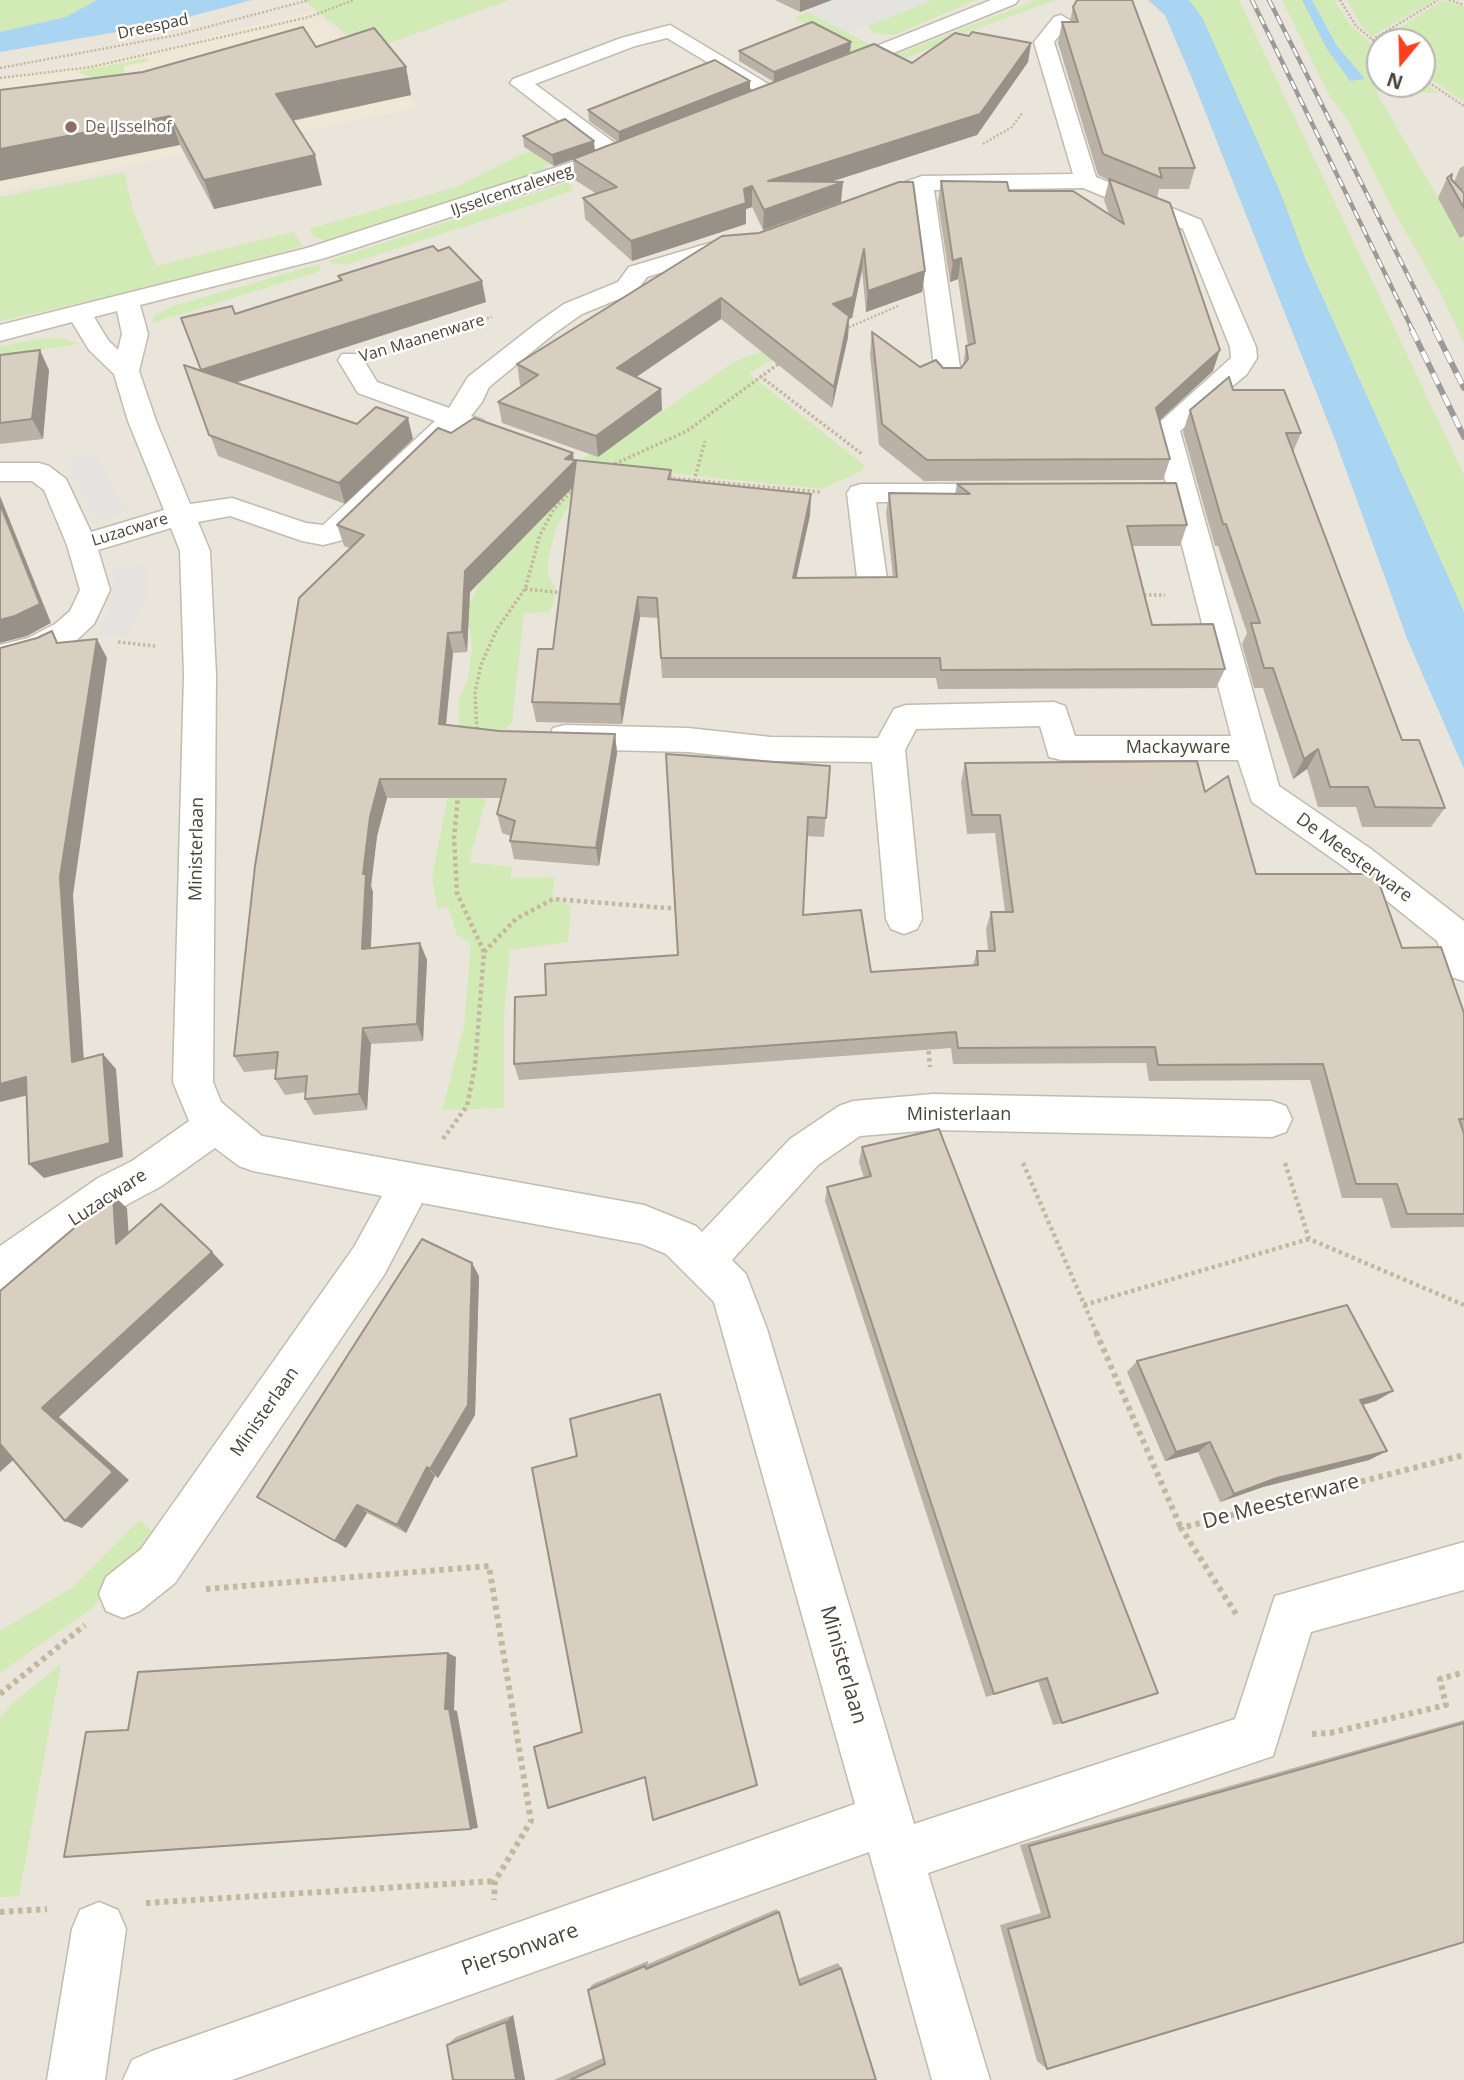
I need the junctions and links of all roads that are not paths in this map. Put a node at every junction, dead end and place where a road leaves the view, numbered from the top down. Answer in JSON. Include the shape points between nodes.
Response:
{"nodes":[{"id":1,"x":1008,"y":0,"type":"edge"},
{"id":2,"x":1062,"y":22,"type":"edge"},
{"id":3,"x":816,"y":77,"type":"edge"},
{"id":4,"x":750,"y":103,"type":"edge"},
{"id":5,"x":641,"y":146,"type":"edge"},
{"id":6,"x":617,"y":155,"type":"junction"},
{"id":7,"x":1086,"y":181,"type":"junction"},
{"id":8,"x":922,"y":183,"type":"junction"},
{"id":9,"x":848,"y":210,"type":"edge"},
{"id":10,"x":762,"y":242,"type":"edge"},
{"id":11,"x":127,"y":303,"type":"junction"},
{"id":12,"x":80,"y":315,"type":"junction"},
{"id":13,"x":0,"y":333,"type":"edge"},
{"id":14,"x":351,"y":360,"type":"road end"},
{"id":15,"x":126,"y":371,"type":"junction"},
{"id":16,"x":949,"y":381,"type":"edge"},
{"id":17,"x":453,"y":419,"type":"junction"},
{"id":18,"x":503,"y":436,"type":"edge"},
{"id":19,"x":0,"y":472,"type":"edge"},
{"id":20,"x":1028,"y":492,"type":"edge"},
{"id":21,"x":181,"y":515,"type":"junction"},
{"id":22,"x":82,"y":545,"type":"junction"},
{"id":23,"x":873,"y":586,"type":"edge"},
{"id":24,"x":0,"y":656,"type":"edge"},
{"id":25,"x":530,"y":737,"type":"edge"},
{"id":26,"x":1251,"y":748,"type":"junction"},
{"id":27,"x":888,"y":750,"type":"junction"},
{"id":28,"x":904,"y":919,"type":"dead end"},
{"id":29,"x":1464,"y":966,"type":"edge"},
{"id":30,"x":1272,"y":1119,"type":"road end"},
{"id":31,"x":215,"y":1125,"type":"junction"},
{"id":32,"x":412,"y":1182,"type":"junction"},
{"id":33,"x":704,"y":1261,"type":"junction"},
{"id":34,"x":0,"y":1271,"type":"edge"},
{"id":35,"x":1464,"y":1566,"type":"edge"},
{"id":36,"x":131,"y":1588,"type":"road end"},
{"id":37,"x":893,"y":1838,"type":"junction"},
{"id":38,"x":97,"y":1914,"type":"road end"},
{"id":39,"x":76,"y":2080,"type":"edge"},
{"id":40,"x":152,"y":2080,"type":"edge"},
{"id":41,"x":961,"y":2080,"type":"edge"}],
"edges":[{"from":1,"to":3,"type":"street"},
{"from":2,"to":7,"type":"street","via":[[1044,42]]},
{"from":4,"to":6,"type":"street","via":[[782,90],[670,31],[520,83]]},
{"from":5,"to":6,"type":"street","name":"IJsselcentraleweg"},
{"from":6,"to":11,"type":"street","name":"IJsselcentraleweg","via":[[365,239]]},
{"from":7,"to":8,"type":"street"},
{"from":7,"to":26,"type":"street","name":"Mackayware","via":[[1193,225],[1243,348],[1238,368],[1166,429],[1168,492],[1208,594]]},
{"from":8,"to":9,"type":"street"},
{"from":8,"to":16,"type":"street"},
{"from":10,"to":17,"type":"street","via":[[723,246],[638,272],[627,287],[573,309],[477,383],[469,402]]},
{"from":11,"to":12,"type":"street","name":"IJsselcentraleweg"},
{"from":11,"to":15,"type":"street","via":[[135,334]]},
{"from":12,"to":13,"type":"street","name":"IJsselcentraleweg"},
{"from":12,"to":15,"type":"street","name":"Ministerlaan","via":[[98,345]]},
{"from":14,"to":17,"type":"street","name":"Van Maanenware","via":[[367,387]]},
{"from":15,"to":21,"type":"street","name":"Ministerlaan"},
{"from":17,"to":18,"type":"street","name":"Van Maanenware"},
{"from":17,"to":21,"type":"street","via":[[337,532],[302,532],[232,507]]},
{"from":19,"to":22,"type":"street","via":[[39,472],[55,485]]},
{"from":20,"to":23,"type":"street","via":[[875,493]]},
{"from":21,"to":22,"type":"street","name":"Luzacware"},
{"from":21,"to":31,"type":"street","name":"Ministerlaan","via":[[195,551],[200,650],[193,1082]]},
{"from":22,"to":24,"type":"street","name":"Luzacware","via":[[95,590],[83,617],[37,647]]},
{"from":25,"to":27,"type":"street"},
{"from":26,"to":27,"type":"street","name":"Mackayware","via":[[1061,748],[1054,715],[906,717]]},
{"from":26,"to":29,"type":"street","name":"De Meesterware","via":[[1264,793],[1359,859],[1451,932]]},
{"from":27,"to":28,"type":"street"},
{"from":30,"to":33,"type":"street","name":"Ministerlaan","via":[[933,1112],[853,1119],[804,1152]]},
{"from":31,"to":32,"type":"street","name":"Ministerlaan","via":[[253,1153]]},
{"from":31,"to":34,"type":"street","name":"Luzacware"},
{"from":32,"to":33,"type":"street","name":"Ministerlaan","via":[[644,1224],[681,1240]]},
{"from":32,"to":36,"type":"street","name":"Ministerlaan","via":[[369,1261],[158,1566]]},
{"from":33,"to":37,"type":"street","name":"Ministerlaan","via":[[730,1289],[745,1329]]},
{"from":35,"to":37,"type":"street","via":[[1292,1613],[1255,1738]]},
{"from":37,"to":40,"type":"street","name":"Piersonware","via":[[493,1960]]},
{"from":37,"to":41,"type":"street","name":"Ministerlaan"},
{"from":38,"to":39,"type":"street"}]}
